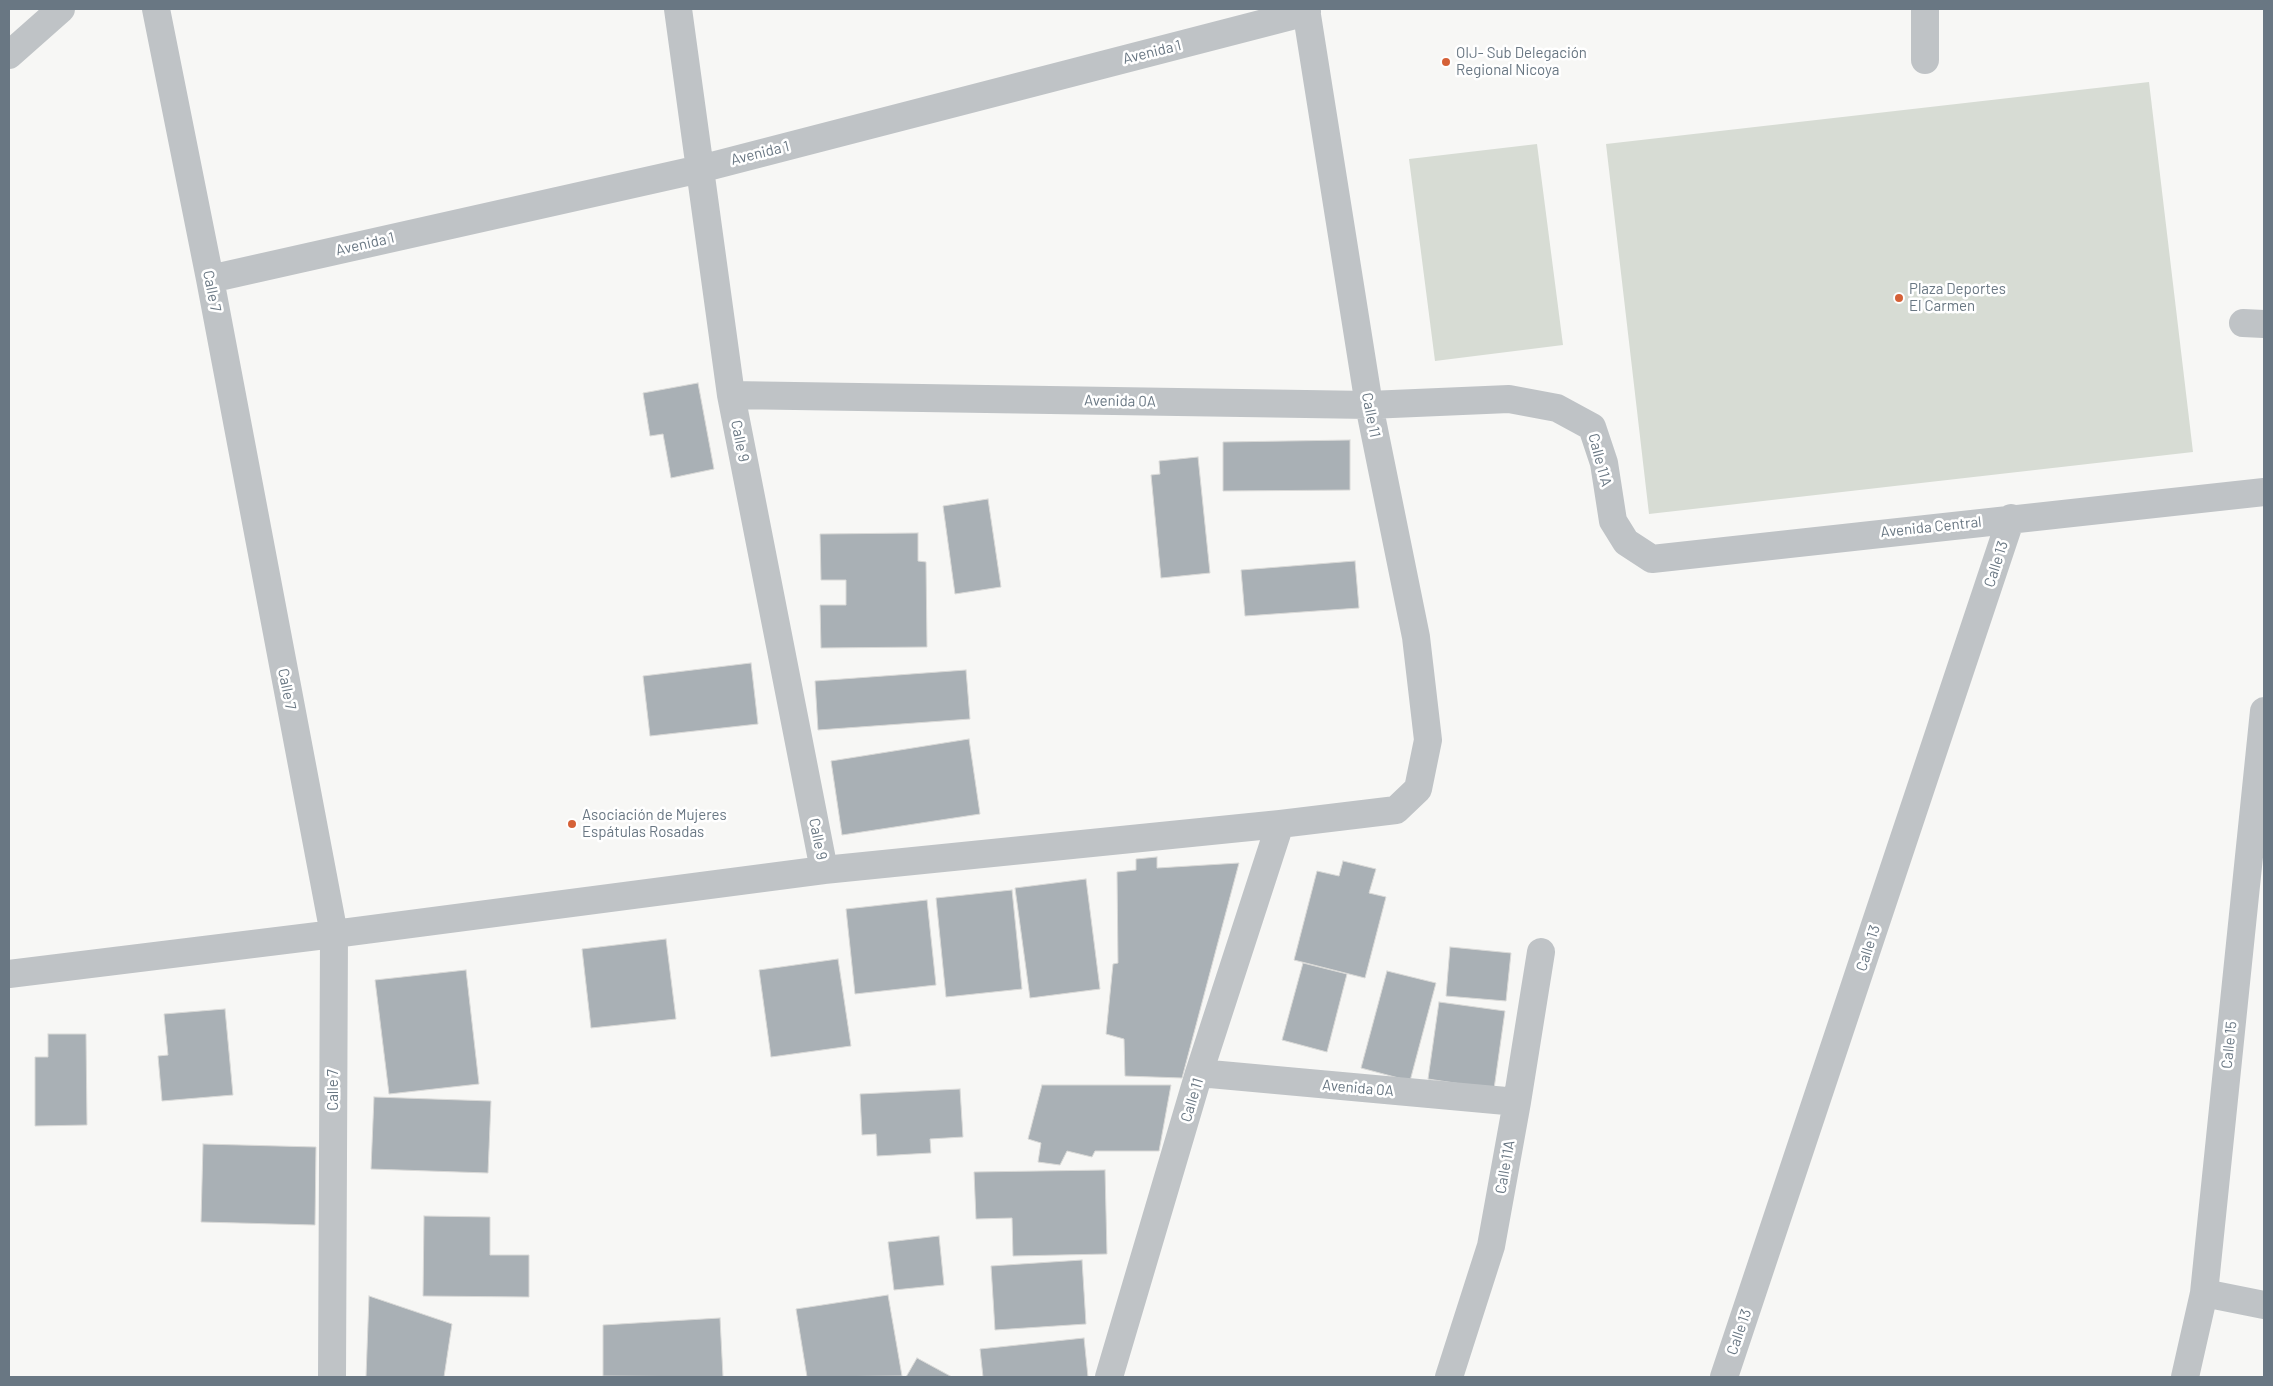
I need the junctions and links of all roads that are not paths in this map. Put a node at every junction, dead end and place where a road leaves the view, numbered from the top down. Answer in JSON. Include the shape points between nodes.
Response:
{"nodes":[{"id":1,"x":61,"y":9,"type":"edge"},
{"id":2,"x":156,"y":9,"type":"edge"},
{"id":3,"x":678,"y":9,"type":"edge"},
{"id":4,"x":1925,"y":9,"type":"edge"},
{"id":5,"x":1307,"y":11,"type":"edge"},
{"id":6,"x":9,"y":55,"type":"edge"},
{"id":7,"x":1925,"y":60,"type":"dead end"},
{"id":8,"x":700,"y":169,"type":"junction"},
{"id":9,"x":210,"y":279,"type":"junction"},
{"id":10,"x":731,"y":395,"type":"junction"},
{"id":11,"x":1509,"y":399,"type":"joint"},
{"id":12,"x":1369,"y":405,"type":"junction"},
{"id":13,"x":2264,"y":492,"type":"edge"},
{"id":14,"x":2011,"y":518,"type":"junction"},
{"id":15,"x":1614,"y":521,"type":"joint"},
{"id":16,"x":2264,"y":711,"type":"edge"},
{"id":17,"x":1280,"y":824,"type":"junction"},
{"id":18,"x":824,"y":870,"type":"junction"},
{"id":19,"x":334,"y":934,"type":"junction"},
{"id":20,"x":1541,"y":952,"type":"dead end"},
{"id":21,"x":9,"y":974,"type":"edge"},
{"id":22,"x":1199,"y":1073,"type":"junction"},
{"id":23,"x":1517,"y":1102,"type":"junction"},
{"id":24,"x":2204,"y":1293,"type":"junction"},
{"id":25,"x":2264,"y":1305,"type":"edge"},
{"id":26,"x":332,"y":1377,"type":"edge"},
{"id":27,"x":1109,"y":1377,"type":"edge"},
{"id":28,"x":1449,"y":1377,"type":"edge"},
{"id":29,"x":1724,"y":1377,"type":"edge"},
{"id":30,"x":2186,"y":1377,"type":"edge"}],
"edges":[{"from":1,"to":6,"type":"street"},
{"from":2,"to":9,"type":"street","name":"Calle 7"},
{"from":3,"to":8,"type":"street","name":"Calle 9"},
{"from":4,"to":7,"type":"street"},
{"from":5,"to":8,"type":"street","name":"Avenida 1"},
{"from":5,"to":12,"type":"street","name":"Calle 11"},
{"from":8,"to":9,"type":"street","name":"Avenida 1"},
{"from":8,"to":10,"type":"street","name":"Calle 9"},
{"from":9,"to":19,"type":"street","name":"Calle 7"},
{"from":10,"to":12,"type":"street","name":"Avenida 0A"},
{"from":10,"to":18,"type":"street","name":"Calle 9"},
{"from":11,"to":12,"type":"street","name":"Avenida 0A"},
{"from":11,"to":15,"type":"street","name":"Calle 11A","via":[[1557,408],[1592,428],[1604,463]]},
{"from":12,"to":17,"type":"street","name":"Calle 11","via":[[1416,637],[1428,740],[1418,789],[1396,810]]},
{"from":13,"to":14,"type":"street","name":"Avenida Central"},
{"from":14,"to":15,"type":"street","name":"Avenida Central","via":[[1652,558],[1626,542]]},
{"from":14,"to":29,"type":"street","name":"Calle 13"},
{"from":16,"to":24,"type":"street","name":"Calle 15"},
{"from":17,"to":18,"type":"street"},
{"from":17,"to":22,"type":"street","name":"Calle 11"},
{"from":18,"to":19,"type":"street"},
{"from":19,"to":21,"type":"street"},
{"from":19,"to":26,"type":"street","name":"Calle 7"},
{"from":20,"to":23,"type":"street","name":"Calle 11A"},
{"from":22,"to":23,"type":"street","name":"Avenida 0A"},
{"from":22,"to":27,"type":"street","name":"Calle 11"},
{"from":23,"to":28,"type":"street","name":"Calle 11A","via":[[1491,1246]]},
{"from":24,"to":25,"type":"street"},
{"from":24,"to":30,"type":"street","name":"Calle 15"}]}
